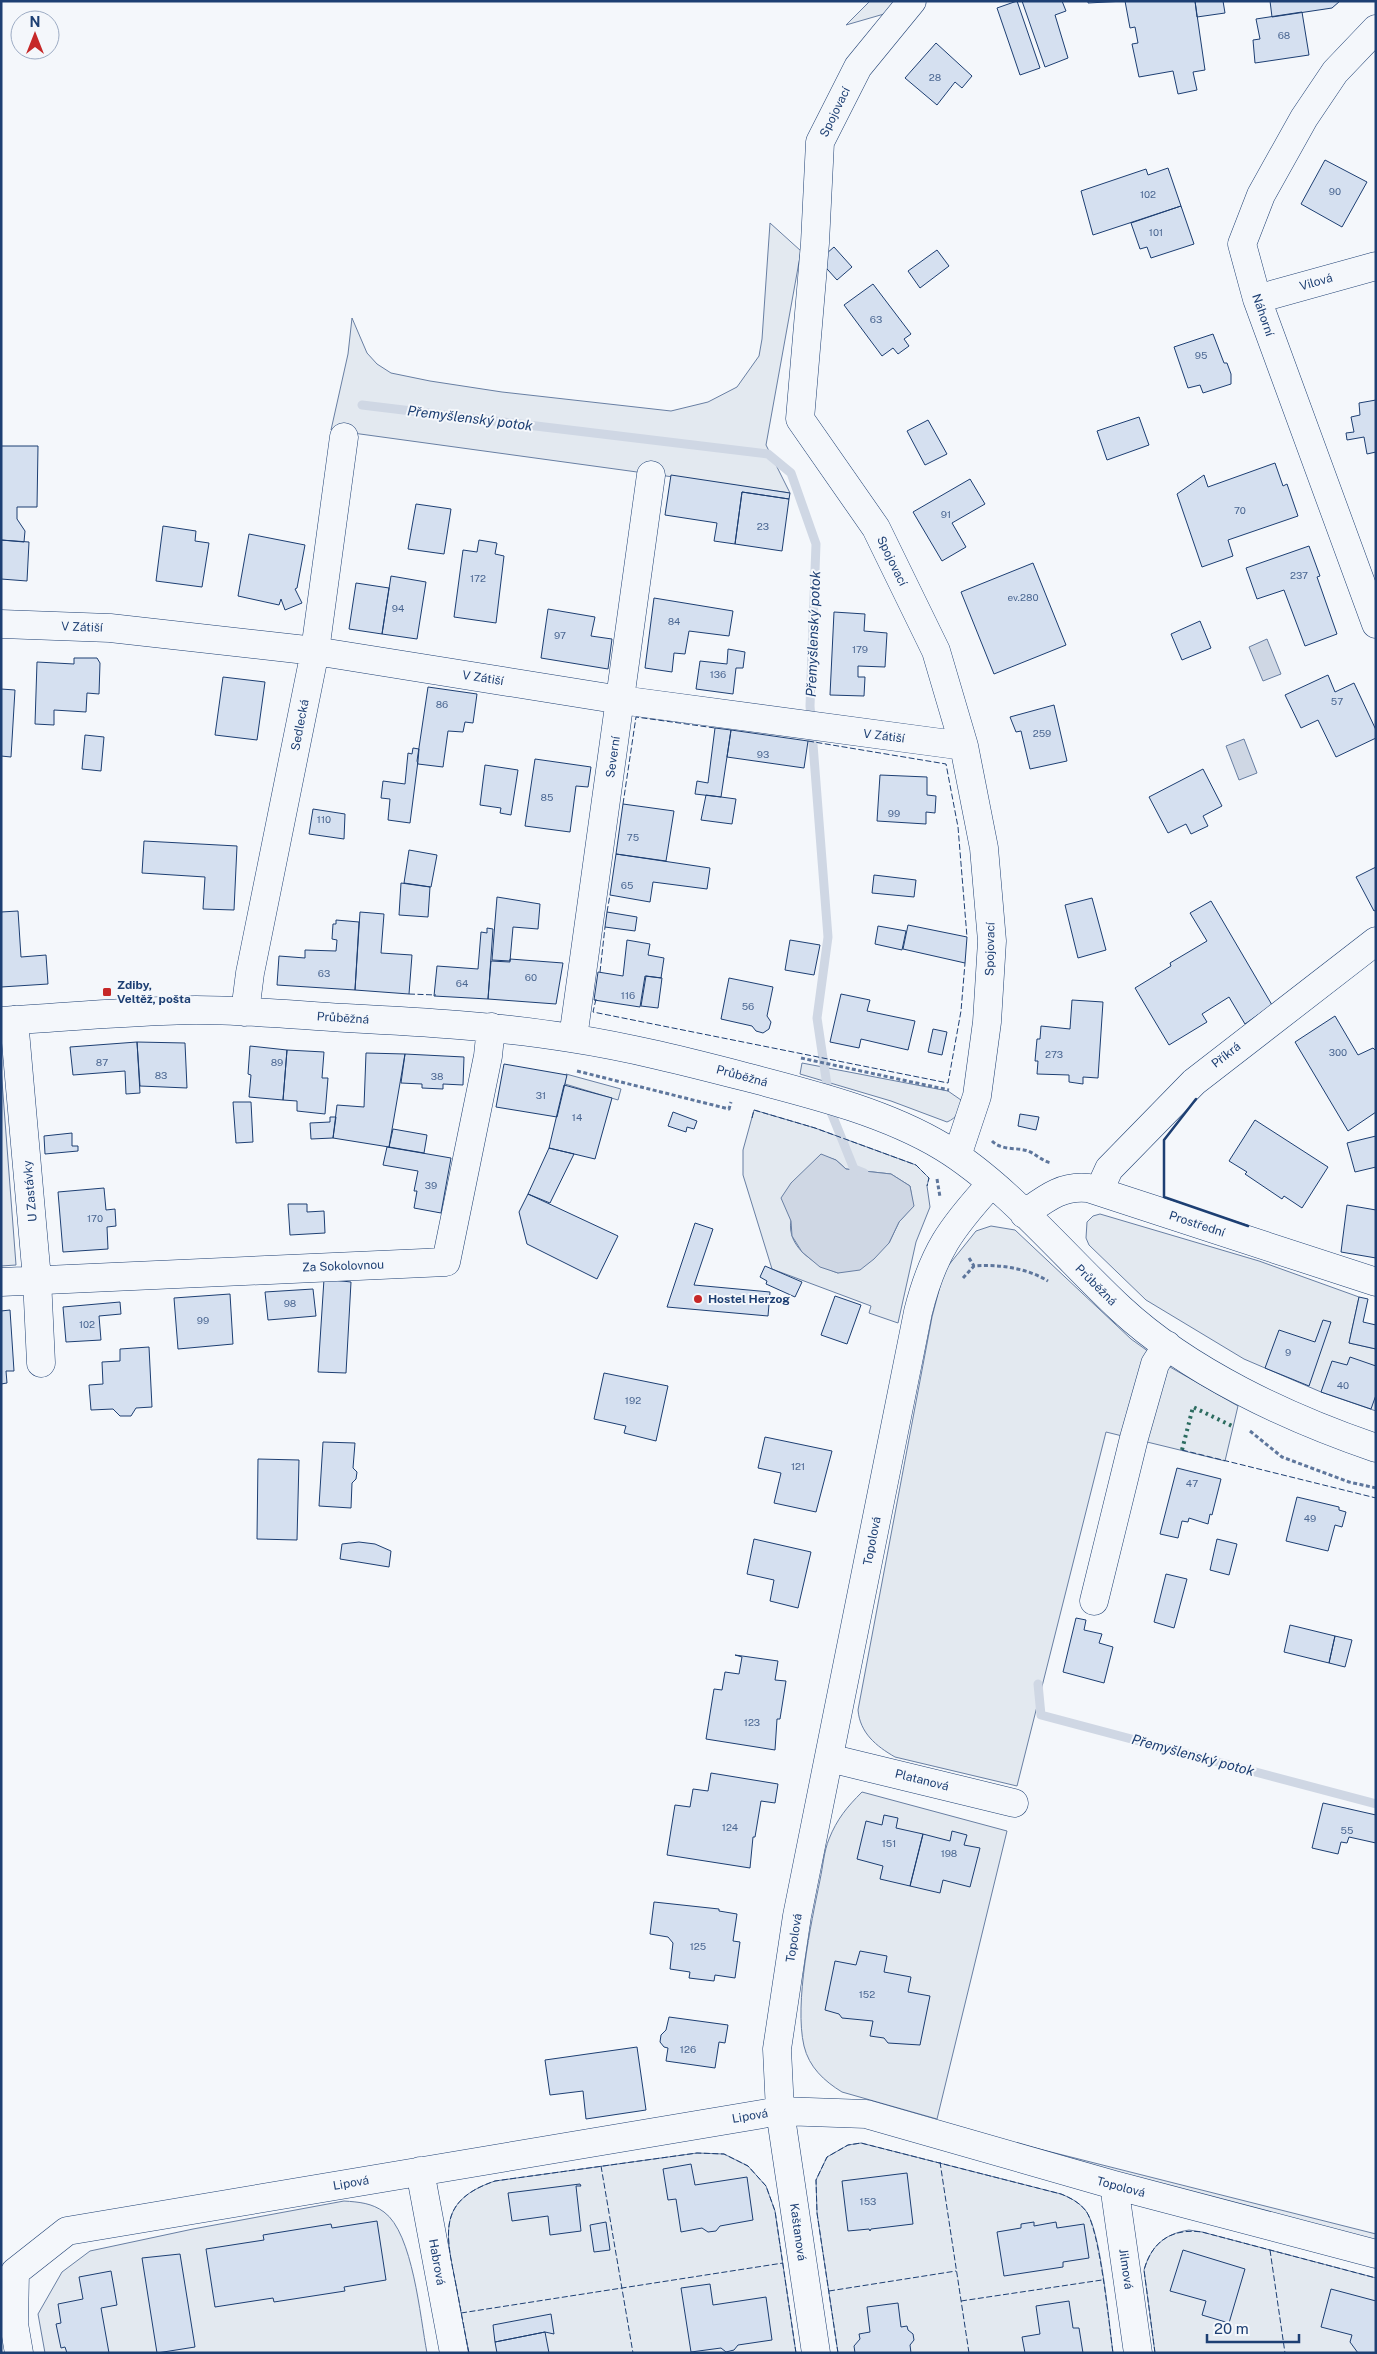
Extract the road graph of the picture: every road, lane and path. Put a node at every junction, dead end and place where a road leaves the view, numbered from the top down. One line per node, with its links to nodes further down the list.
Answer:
1 (912, 1): 11 (street, Spojovací)
2 (1376, 29): 4 (street, Náhorní)
3 (1376, 266): 4 (street, Vilová)
4 (1257, 299): 8 (street, Náhorní)
5 (344, 437): 9 (street, Sedlecká)
6 (652, 475): 10 (street, Severní)
7 (1, 624): 9 (street, V Zátiší)
8 (1376, 624)
9 (315, 651): 10 (street, V Zátiší); 13 (street, Sedlecká)
10 (621, 700): 11 (street, V Zátiší); 16 (street, Severní)
11 (964, 746): 22 (street, Spojovací)
12 (1376, 941): 26 (street, Příkrá)
13 (245, 1012): 14 (street, Průběžná); 15 (street, Průběžná)
14 (8, 1020): 31 (street, U Zastávky)
15 (491, 1028): 16 (street, Průběžná); 31 (street, Za Sokolovnou)
16 (573, 1038): 22 (street, Průběžná)
17 (803, 1059): 19 (path)
18 (574, 1071): 20 (path)
19 (956, 1092)
20 (732, 1096)
21 (988, 1136): 23 (path)
22 (957, 1156): 25 (street, Průběžná)
23 (1060, 1167)
24 (937, 1176): 27 (path)
25 (991, 1184): 28 (street, Průběžná); 29 (street, Topolová)
26 (1099, 1191): 28 (street, Prostřední); 33 (street, Prostřední)
27 (940, 1203)
28 (1024, 1214): 36 (street, Průběžná)
29 (946, 1240): 30 (path); 40 (street, Topolová)
30 (974, 1266): 34 (path); 35 (path)
31 (37, 1279): 32 (street, Za Sokolovnou); 37 (street, U Zastávky)
32 (1, 1282)
33 (1376, 1282)
34 (959, 1285)
35 (1054, 1285)
36 (1167, 1345): 38 (street, Průběžná); 39 (street)
37 (41, 1363)
38 (1376, 1448)
39 (1094, 1601)
40 (829, 1758): 41 (street, Platanová); 42 (street, Topolová)
41 (1014, 1803)
42 (780, 2111): 43 (street, Lipová); 44 (street, Topolová); 48 (street, Kaštanová)
43 (420, 2171): 46 (street, Lipová); 47 (street, Habrová)
44 (1114, 2185): 45 (street, Topolová); 49 (street, Jilmová)
45 (1376, 2254)
46 (19, 2353)
47 (454, 2353)
48 (816, 2353)
49 (1138, 2353)

